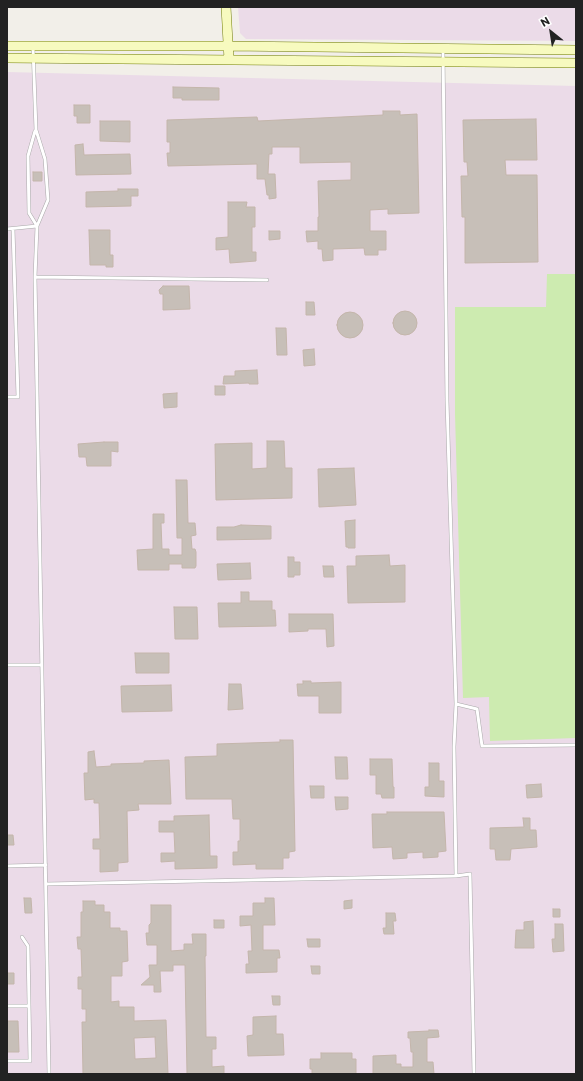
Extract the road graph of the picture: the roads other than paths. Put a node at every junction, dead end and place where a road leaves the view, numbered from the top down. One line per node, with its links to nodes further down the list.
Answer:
1 (226, 7): 4 (street)
2 (7, 46): 3 (street)
3 (33, 46): 4 (street); 8 (lane)
4 (228, 46): 5 (street); 9 (street)
5 (443, 49): 6 (street); 10 (lane)
6 (576, 50)
7 (7, 58): 8 (street)
8 (33, 58): 9 (street); 12 (lane)
9 (229, 60): 10 (street)
10 (444, 62): 11 (street); 21 (lane)
11 (576, 63)
12 (36, 130): 13 (lane); 13 (lane)
13 (37, 226): 15 (lane); 16 (lane)
14 (7, 229): 15 (lane)
15 (13, 229): 18 (lane)
16 (35, 277): 17 (lane); 20 (lane)
17 (267, 280)
18 (7, 397)
19 (7, 665): 20 (lane)
20 (41, 665): 23 (lane)
21 (456, 704): 22 (lane); 25 (lane)
22 (576, 745)
23 (46, 865): 24 (lane); 26 (lane)
24 (7, 866)
25 (456, 876): 26 (lane); 32 (lane)
26 (46, 884): 31 (lane)
27 (22, 937): 29 (lane)
28 (7, 1006): 29 (lane)
29 (28, 1006): 30 (lane)
30 (7, 1061)
31 (49, 1074)
32 (474, 1074)

